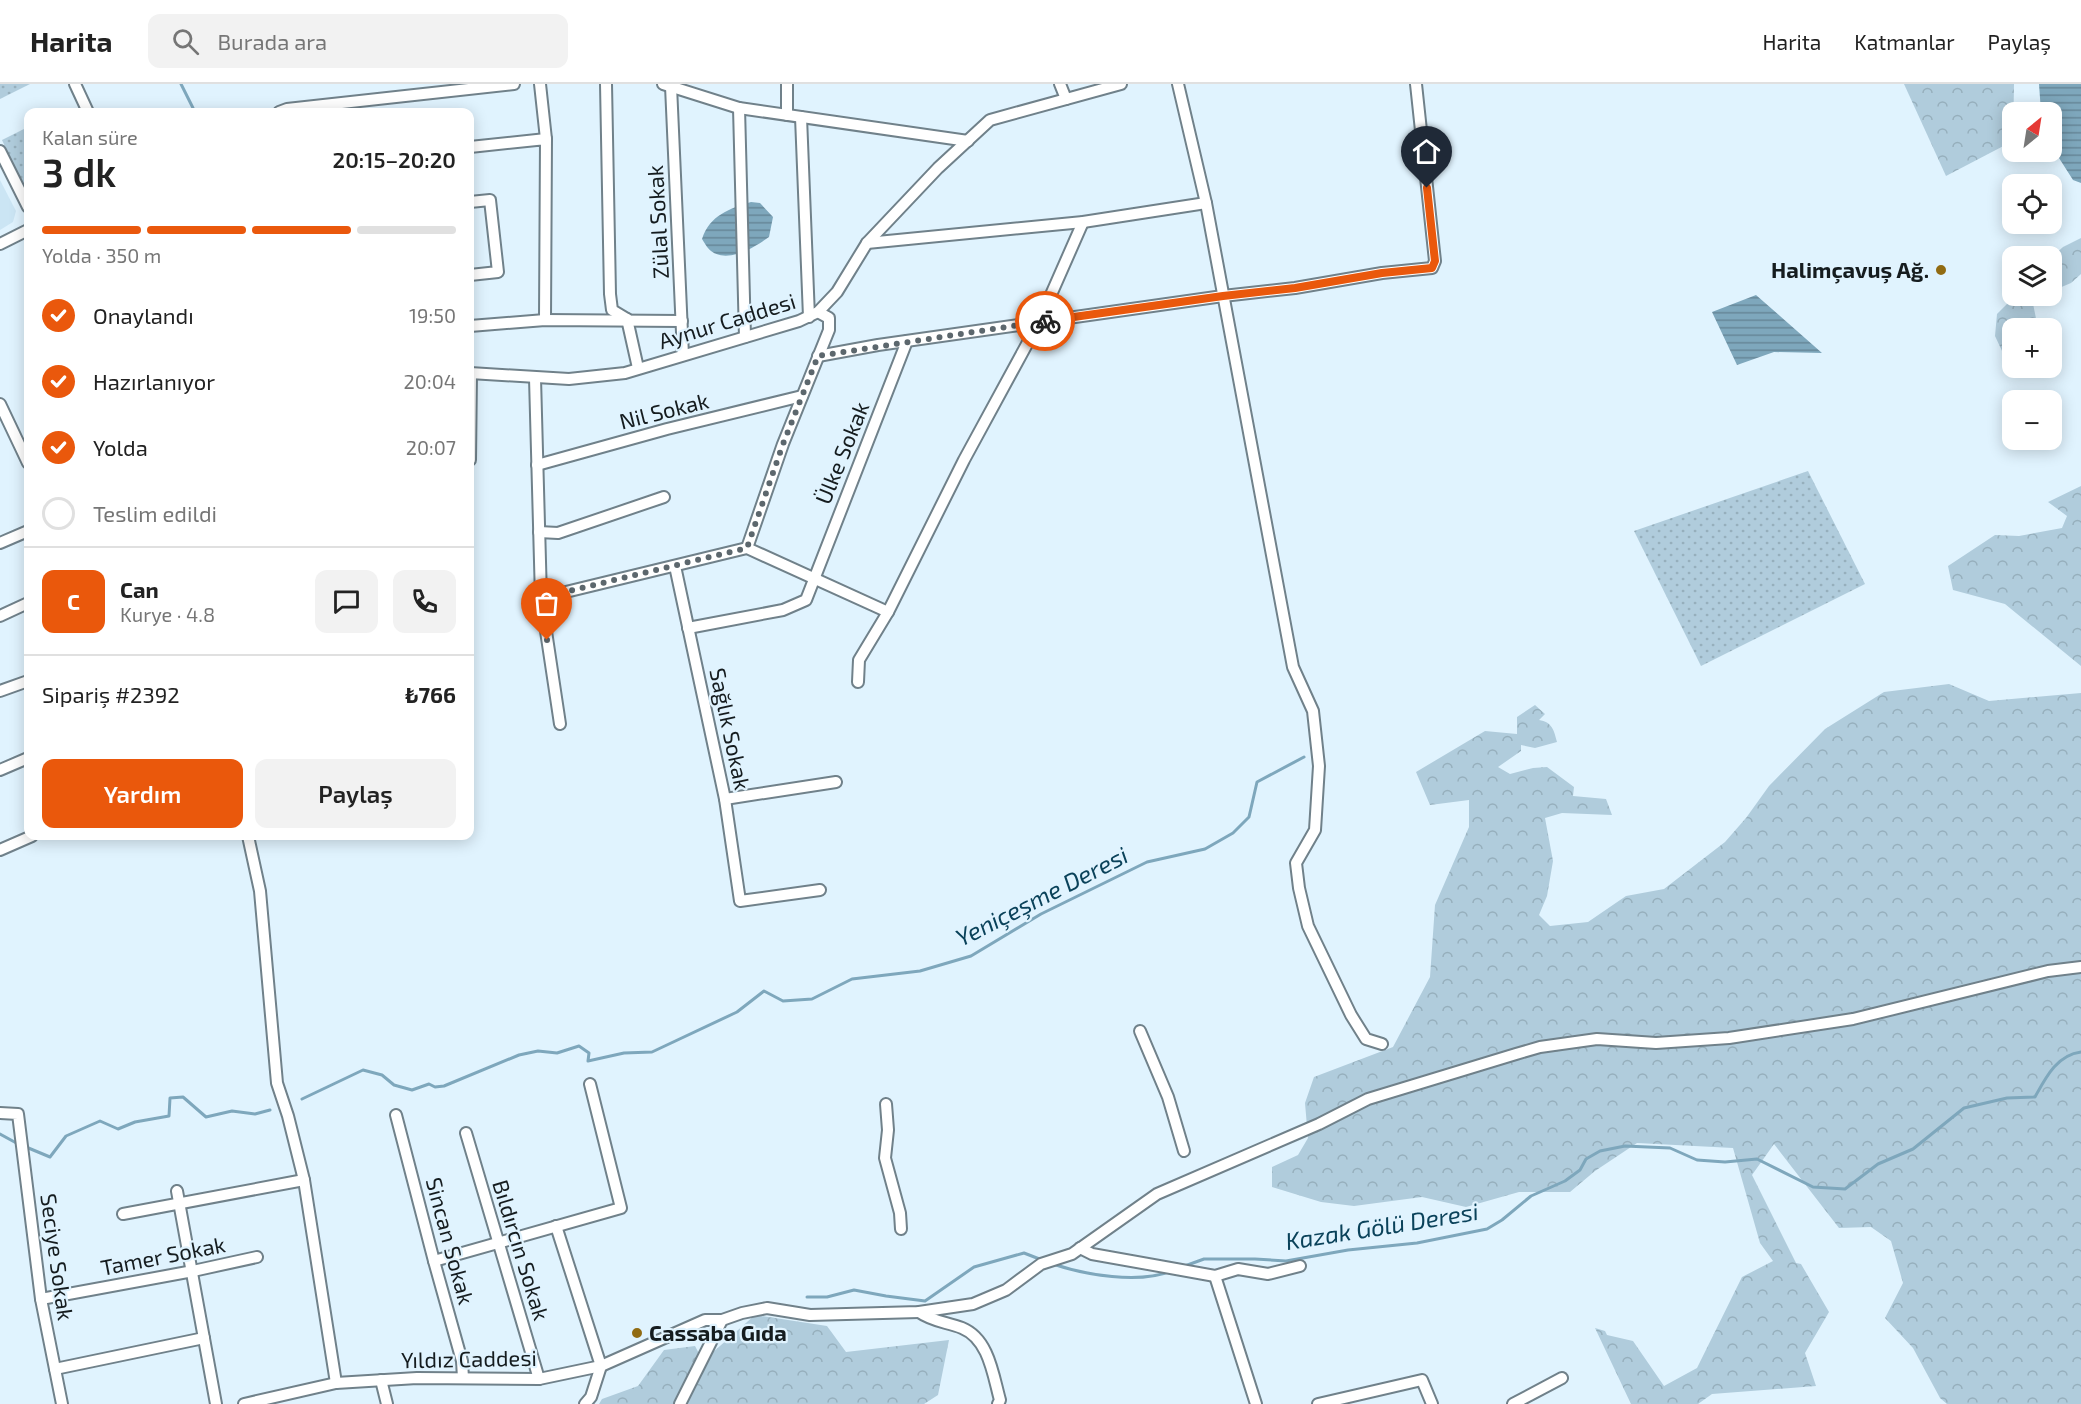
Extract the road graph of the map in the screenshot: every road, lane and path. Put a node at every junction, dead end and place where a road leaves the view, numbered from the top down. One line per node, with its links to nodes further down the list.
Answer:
1 (75, 84): 12 (street)
2 (514, 84): 13 (street)
3 (540, 84): 17 (street)
4 (606, 84): 31 (street)
5 (787, 84): 15 (street)
6 (1060, 84): 11 (street)
7 (1121, 84): 11 (street, Aynur Caddesi)
8 (1178, 84): 23 (street)
9 (1416, 84): 29 (street)
10 (667, 85): 14 (street); 33 (street, Zülal Sokak)
11 (1066, 99): 18 (street, Aynur Caddesi)
12 (86, 108)
13 (296, 108)
14 (739, 108): 15 (street); 36 (street)
15 (787, 115): 16 (street)
16 (801, 117): 18 (street); 30 (street)
17 (546, 140): 19 (street); 32 (street)
18 (968, 141): 26 (street, Aynur Caddesi)
19 (474, 147)
20 (0, 151): 21 (street)
21 (24, 199)
22 (474, 202): 28 (street)
23 (1206, 203): 24 (street); 29 (street)
24 (1083, 222): 26 (street); 34 (street)
25 (24, 232): 27 (street)
26 (867, 243): 30 (street, Aynur Caddesi)
27 (0, 244)
28 (474, 275)
29 (1223, 296): 34 (street); 73 (street)
30 (814, 314): 36 (street, Aynur Caddesi); 39 (street)
31 (627, 319): 32 (street); 33 (street); 40 (street)
32 (545, 320): 35 (street)
33 (682, 321): 38 (street, Zülal Sokak)
34 (1039, 322): 37 (street); 56 (street)
35 (474, 326)
36 (745, 337): 38 (street, Aynur Caddesi)
37 (907, 341): 39 (street); 53 (street, Ülke Sokak)
38 (683, 355): 40 (street, Aynur Caddesi)
39 (818, 356): 43 (street)
40 (638, 368): 42 (street, Aynur Caddesi)
41 (474, 373): 42 (street, Aynur Caddesi)
42 (535, 378): 46 (street)
43 (802, 396): 46 (street, Nil Sokak); 51 (street)
44 (0, 405): 45 (street)
45 (24, 455)
46 (537, 465): 48 (street)
47 (664, 498): 48 (street)
48 (539, 532): 54 (street)
49 (24, 533): 50 (street)
50 (0, 543)
51 (747, 548): 52 (street); 53 (street)
52 (675, 566): 54 (street); 58 (street, Sağlık Sokak)
53 (814, 579): 56 (street); 58 (street, Ülke Sokak)
54 (540, 598): 62 (street)
55 (24, 605): 57 (street)
56 (888, 612): 60 (street)
57 (0, 616)
58 (688, 628): 66 (street, Sağlık Sokak)
59 (24, 682): 61 (street)
60 (858, 682)
61 (0, 691)
62 (560, 724)
63 (24, 760): 64 (street)
64 (0, 770)
65 (836, 782): 66 (street)
66 (725, 799): 70 (street, Sağlık Sokak)
67 (24, 840): 69 (street)
68 (249, 840): 80 (street)
69 (0, 850)
70 (820, 890)
71 (2081, 967): 87 (street, Yıldız Caddesi)
72 (1140, 1031): 79 (street)
73 (1382, 1044)
74 (590, 1084): 84 (street)
75 (886, 1104): 85 (street)
76 (0, 1113): 93 (street, Seciye Sokak)
77 (396, 1115): 89 (street, Sincan Sokak)
78 (466, 1133): 86 (street, Bıldırcın Sokak)
79 (1184, 1151)
80 (304, 1180): 82 (street); 103 (street)
81 (177, 1191): 82 (street)
82 (179, 1203): 83 (street); 91 (street)
83 (123, 1214)
84 (556, 1226): 86 (street); 97 (street)
85 (901, 1229)
86 (498, 1242): 89 (street); 101 (street, Bıldırcın Sokak)
87 (1080, 1248): 92 (street); 94 (street, Yıldız Caddesi)
88 (257, 1257): 91 (street, Tamer Sokak)
89 (434, 1261): 99 (street, Sincan Sokak)
90 (1300, 1266): 92 (street)
91 (193, 1271): 93 (street, Tamer Sokak); 96 (street)
92 (1215, 1276): 112 (street)
93 (41, 1299): 98 (street, Seciye Sokak)
94 (919, 1312): 95 (street, Yıldız Caddesi); 111 (street)
95 (722, 1320): 97 (street, Yıldız Caddesi); 110 (street)
96 (204, 1338): 98 (street); 106 (street)
97 (601, 1366): 101 (street, Yıldız Caddesi); 109 (street)
98 (55, 1369): 105 (street, Seciye Sokak)
99 (463, 1378): 101 (street, Yıldız Caddesi); 102 (street, Yıldız Caddesi)
100 (1562, 1378): 115 (street)
101 (539, 1379)
102 (381, 1380): 103 (street, Yıldız Caddesi); 108 (street)
103 (336, 1383): 104 (street, Yıldız Caddesi)
104 (258, 1403): 107 (street, Yıldız Caddesi)
105 (62, 1404)
106 (216, 1404)
107 (244, 1404)
108 (387, 1404)
109 (585, 1404)
110 (680, 1404)
111 (998, 1404)
112 (1256, 1404)
113 (1318, 1404): 114 (street)
114 (1432, 1404)
115 (1513, 1404)

